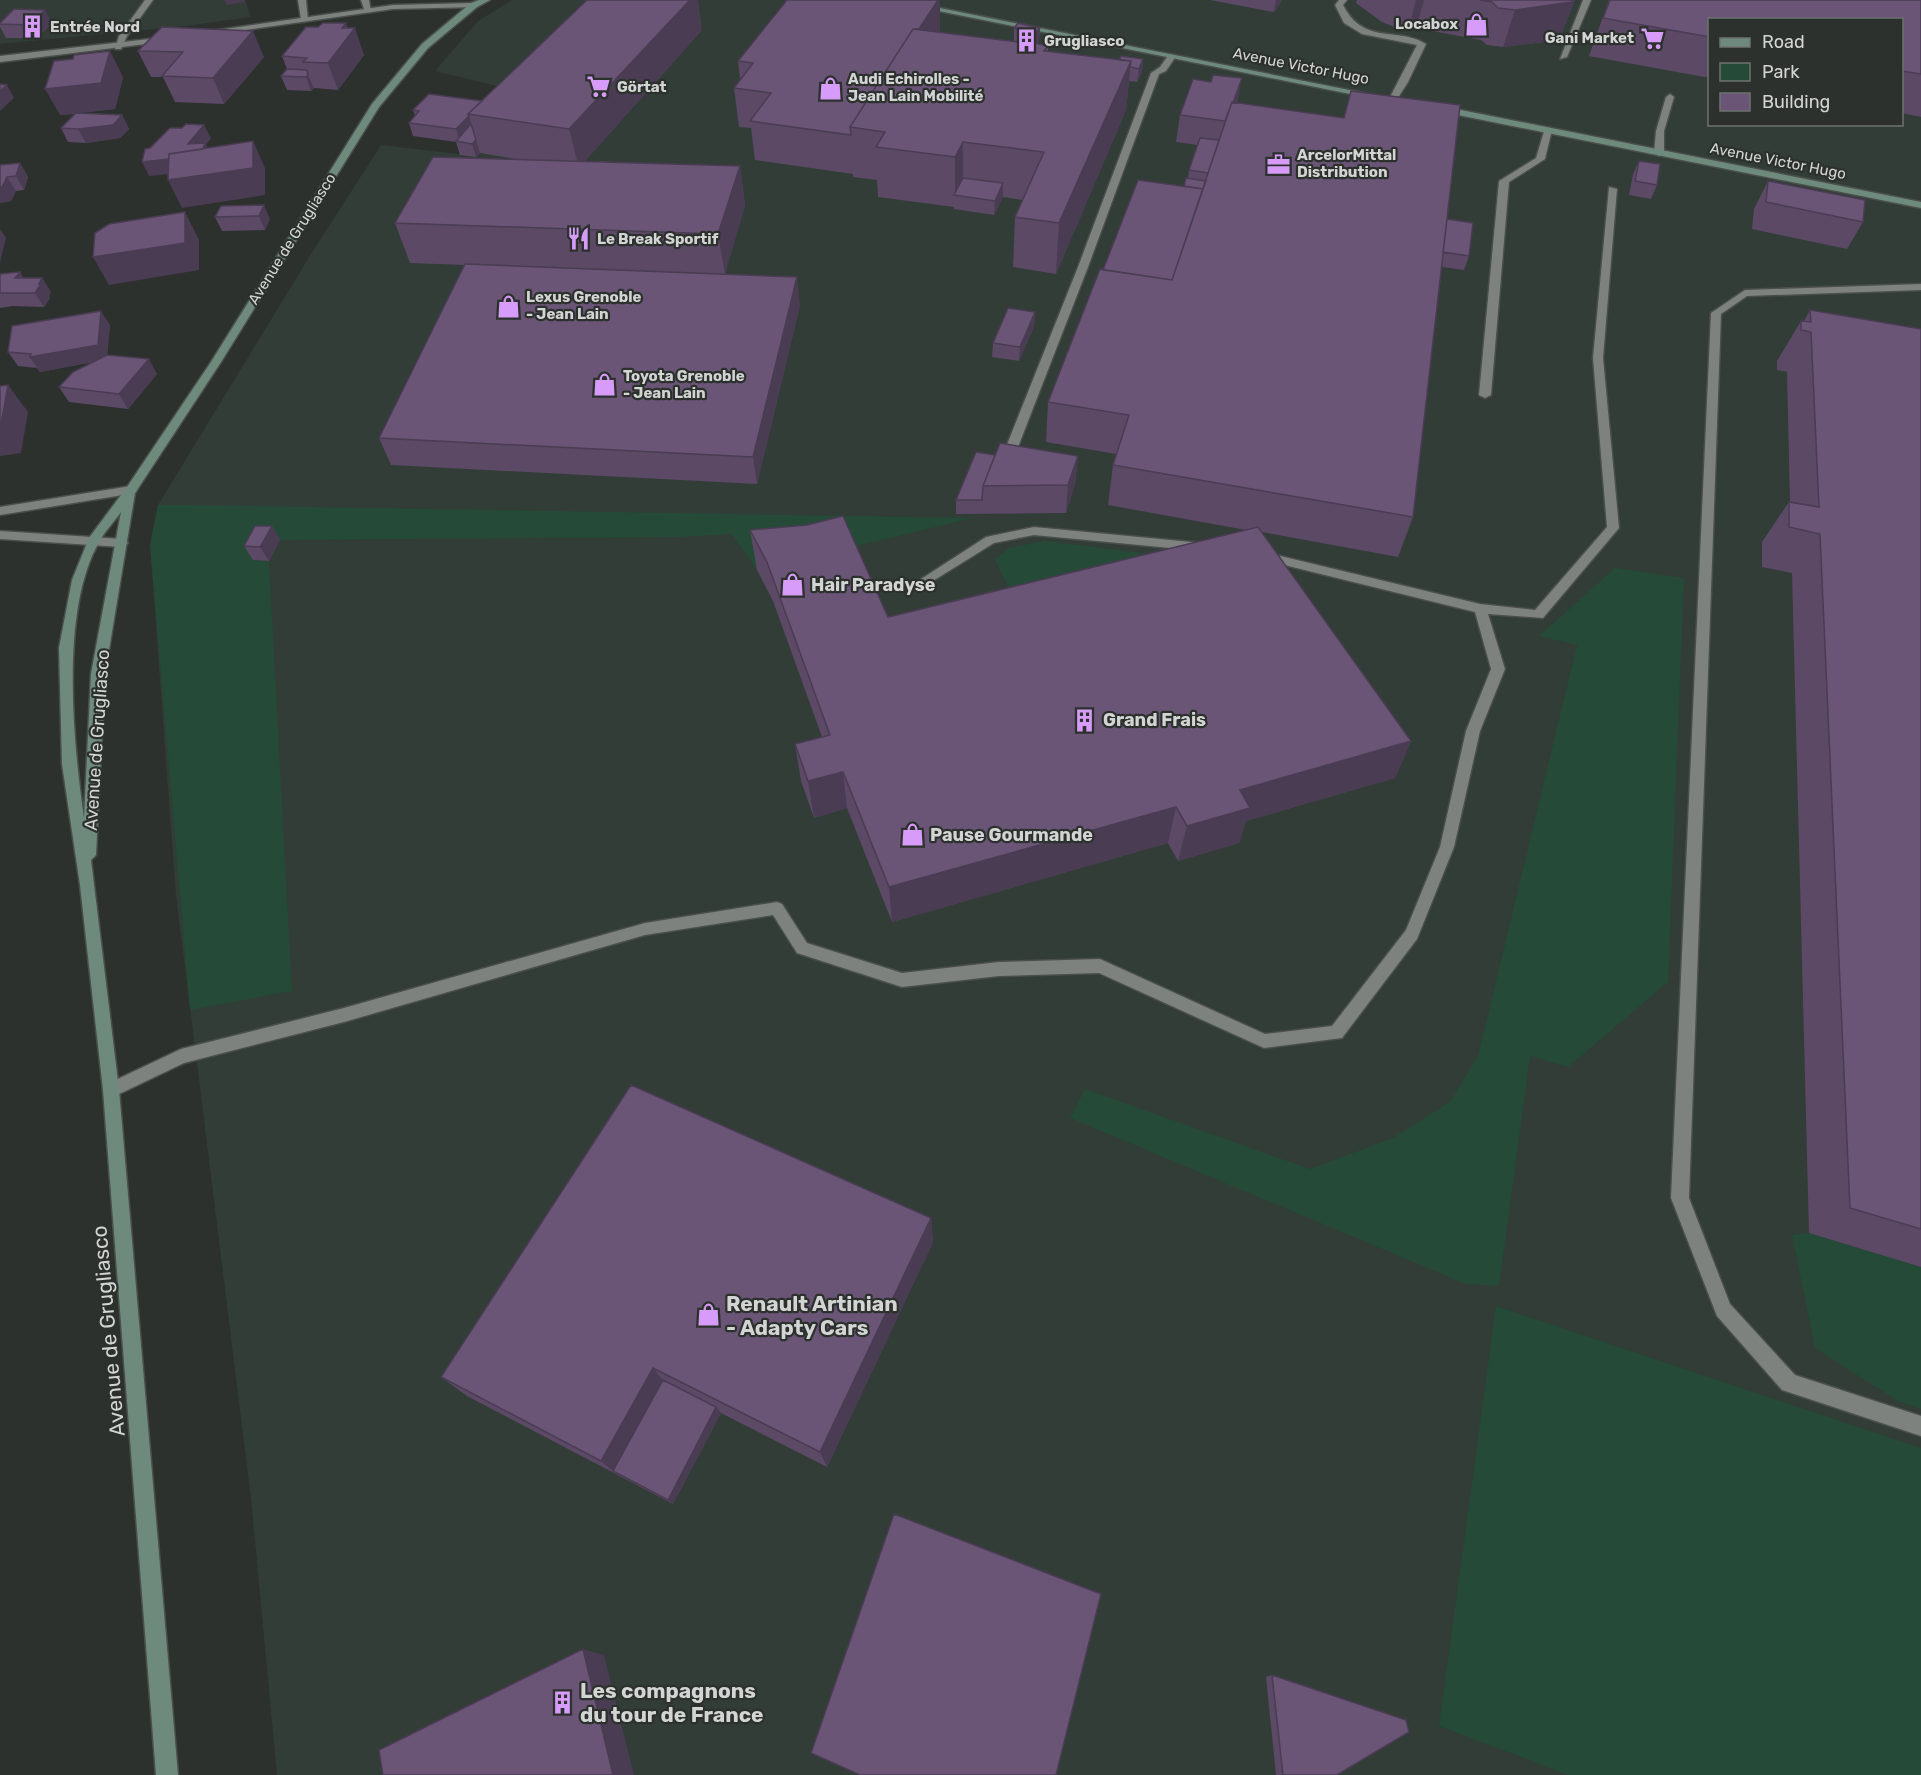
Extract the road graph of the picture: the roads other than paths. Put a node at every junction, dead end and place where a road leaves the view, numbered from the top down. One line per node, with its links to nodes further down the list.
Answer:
1 (149, 0): 13 (street)
2 (302, 0): 10 (street)
3 (365, 0): 9 (street)
4 (486, 0): 8 (main road, Avenue de Grugliasco)
5 (888, 0): 14 (main road, Avenue Victor Hugo)
6 (1343, 0): 18 (street)
7 (1587, 0): 15 (street)
8 (476, 3): 9 (street); 28 (main road, Avenue de Grugliasco)
9 (368, 10): 10 (street)
10 (305, 19): 11 (street)
11 (200, 34)
12 (177, 38): 13 (street)
13 (118, 47): 16 (street)
14 (1172, 56): 18 (main road, Avenue Victor Hugo); 27 (street)
15 (1563, 57)
16 (0, 59)
17 (1670, 97): 22 (street)
18 (1393, 99): 19 (main road, Avenue Victor Hugo)
19 (1404, 102)
20 (1426, 106): 21 (main road, Avenue Victor Hugo)
21 (1548, 130): 22 (main road, Avenue Victor Hugo); 26 (street)
22 (1659, 153): 24 (main road, Avenue Victor Hugo)
23 (1612, 189): 36 (street)
24 (1921, 205)
25 (1921, 287): 39 (street)
26 (1485, 394)
27 (1012, 447)
28 (130, 490): 29 (street); 31 (main road, Avenue de Grugliasco); 32 (main road, Avenue de Grugliasco)
29 (0, 511)
30 (0, 535): 31 (street)
31 (93, 541): 32 (street); 37 (main road, Avenue de Grugliasco)
32 (122, 543): 37 (main road, Avenue de Grugliasco)
33 (1216, 548): 35 (street)
34 (1250, 553): 36 (street)
35 (924, 580)
36 (1480, 609): 38 (street)
37 (87, 885): 38 (main road, Avenue de Grugliasco)
38 (111, 1090): 40 (main road, Avenue de Grugliasco)
39 (1921, 1426)
40 (167, 1775)

